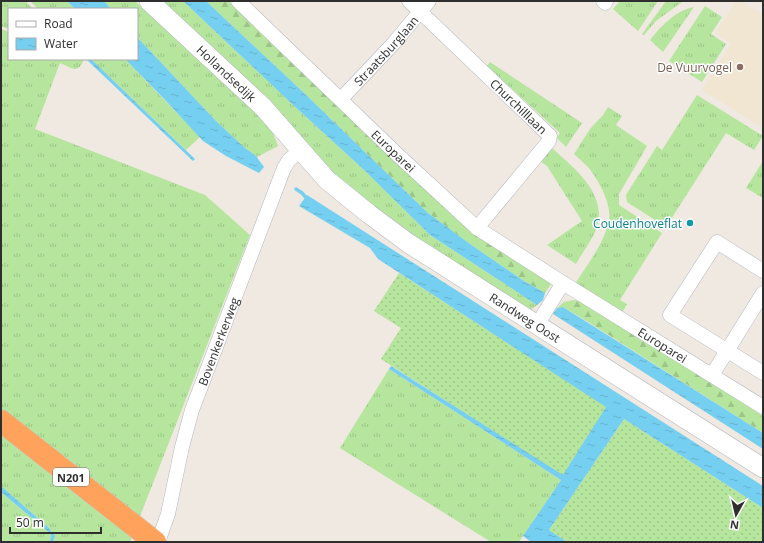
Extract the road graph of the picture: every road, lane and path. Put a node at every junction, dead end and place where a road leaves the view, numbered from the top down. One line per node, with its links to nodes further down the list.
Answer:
1 (149, 1): 9 (street, Hollandsedijk)
2 (238, 1): 8 (street, Europarei)
3 (410, 1): 7 (street, Churchilllaan)
4 (429, 1): 7 (street, Straatsburglaan)
5 (603, 1): 6 (street)
6 (606, 1)
7 (420, 12): 8 (street, Straatsburglaan); 10 (street, Churchilllaan)
8 (341, 99): 10 (street, Europarei)
9 (300, 150): 14 (street, Randweg Oost); 22 (street, Bovenkerkerweg)
10 (477, 228): 12 (street, Europarei)
11 (763, 271): 15 (street)
12 (563, 283): 14 (street); 17 (street, Europarei)
13 (763, 293): 15 (street)
14 (537, 325): 21 (street, Randweg Oost)
15 (727, 350): 16 (street); 17 (street)
16 (763, 373)
17 (712, 375): 18 (street, Europarei)
18 (763, 407)
19 (1, 421): 22 (highway, N201)
20 (1, 436): 22 (highway, N201)
21 (763, 468)
22 (147, 539)

